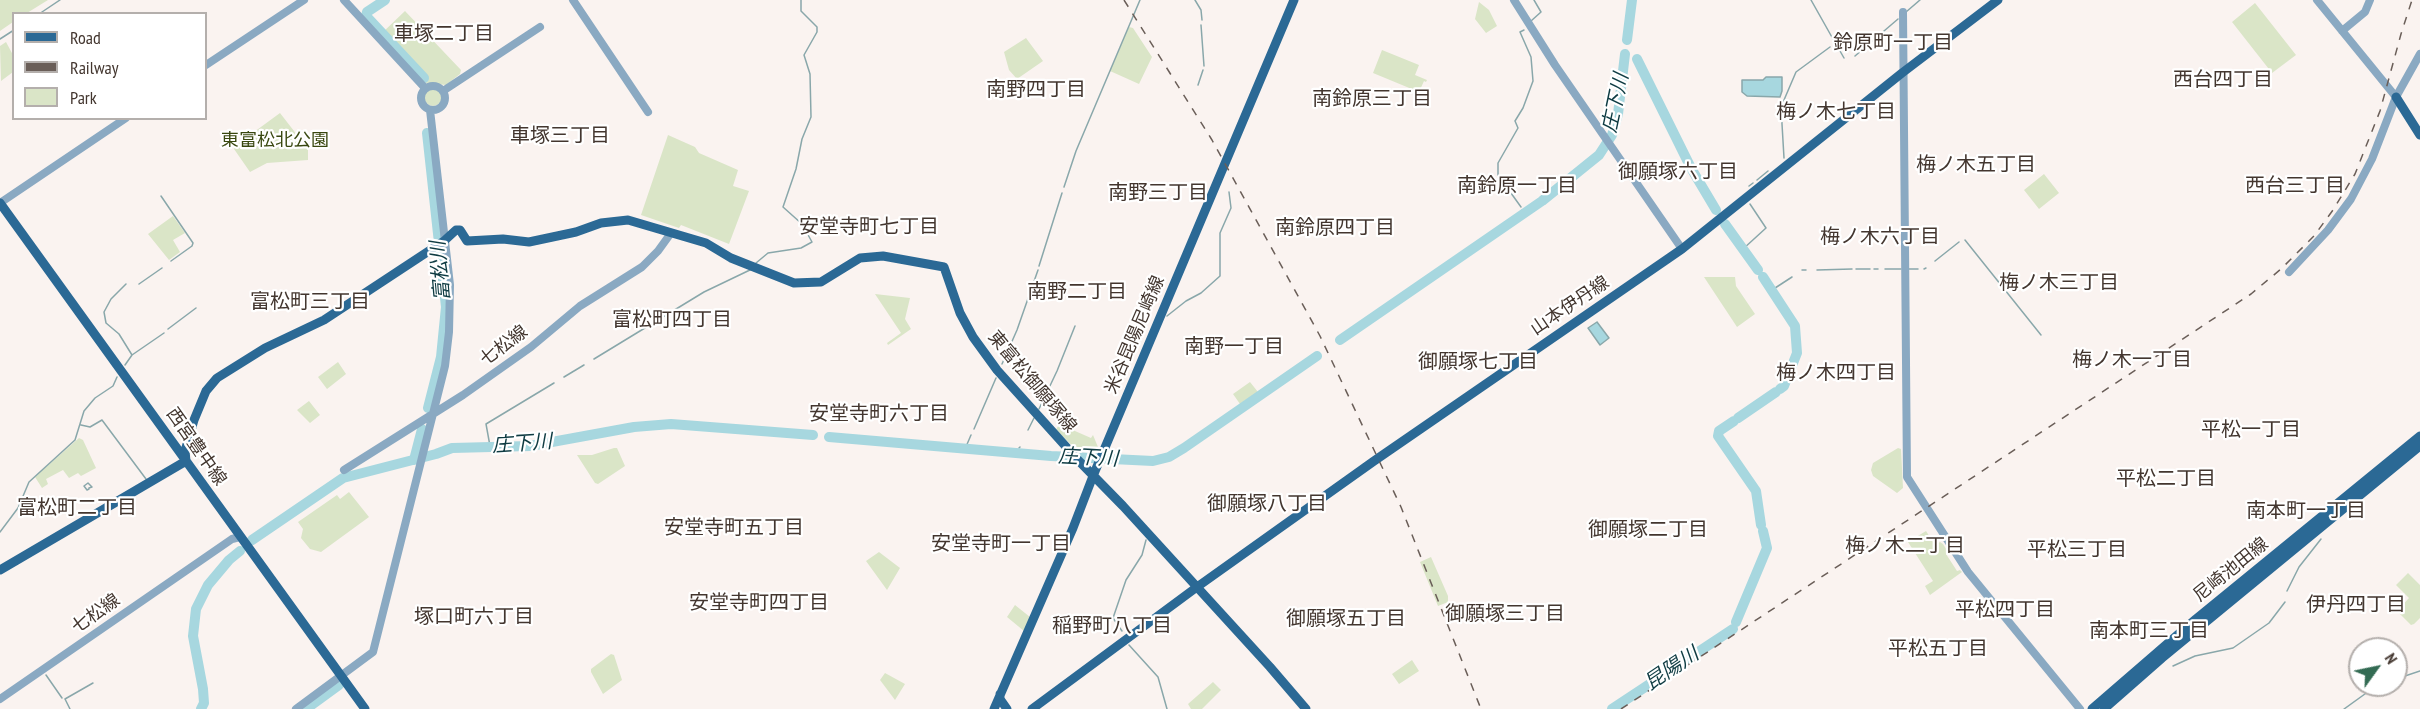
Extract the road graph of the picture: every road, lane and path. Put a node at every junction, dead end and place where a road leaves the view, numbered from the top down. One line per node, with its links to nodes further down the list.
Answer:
1 (304, 0): 13 (street)
2 (344, 0): 15 (street)
3 (573, 0): 19 (street)
4 (1294, 0): 32 (main road, 米谷昆陽尼崎線)
5 (1514, 0): 25 (street)
6 (1998, 0): 14 (main road, 山本伊丹線)
7 (2317, 0): 11 (street)
8 (2370, 0): 11 (street)
9 (1903, 12): 14 (street)
10 (540, 27): 16 (street)
11 (2343, 31): 17 (street)
12 (2420, 54): 17 (street)
13 (207, 64)
14 (1902, 73): 25 (main road, 山本伊丹線); 47 (street)
15 (425, 88): 16 (street); 18 (street)
16 (443, 91): 18 (street)
17 (2396, 97): 21 (main road); 26 (street)
18 (430, 110): 24 (street)
19 (648, 112)
20 (123, 120): 22 (street)
21 (2420, 135)
22 (0, 203): 30 (main road, 西宮豊中線)
23 (671, 233): 24 (main road, 東富松御願塚線); 27 (street, 七松線); 32 (main road, 東富松御願塚線)
24 (444, 241): 27 (street); 30 (main road, 東富松御願塚線)
25 (1682, 249): 35 (main road, 山本伊丹線)
26 (2289, 272)
27 (432, 414): 31 (street, 七松線); 36 (street)
28 (2420, 436): 48 (main road, 尼崎池田線)
29 (2420, 446): 49 (main road, 尼崎池田線)
30 (186, 461): 33 (main road, 西宮豊中線); 34 (main road)
31 (344, 470)
32 (1093, 476): 35 (main road, 東富松御願塚線); 37 (main road, 米谷昆陽尼崎線)
33 (240, 537): 36 (main road, 西宮豊中線); 39 (street, 七松線)
34 (0, 570)
35 (1197, 587): 45 (main road, 山本伊丹線); 46 (main road, 東富松御願塚線)
36 (341, 676): 40 (street); 41 (main road, 西宮豊中線)
37 (1005, 681): 38 (main road, 米谷昆陽尼崎線); 42 (main road, 米谷昆陽尼崎線)
38 (1000, 693): 43 (main road, 米谷昆陽尼崎線); 44 (main road)
39 (0, 699)
40 (296, 709)
41 (364, 709)
42 (986, 709)
43 (994, 709)
44 (1007, 709)
45 (1032, 709)
46 (1306, 709)
47 (2080, 709)
48 (2092, 709)
49 (2104, 709)

